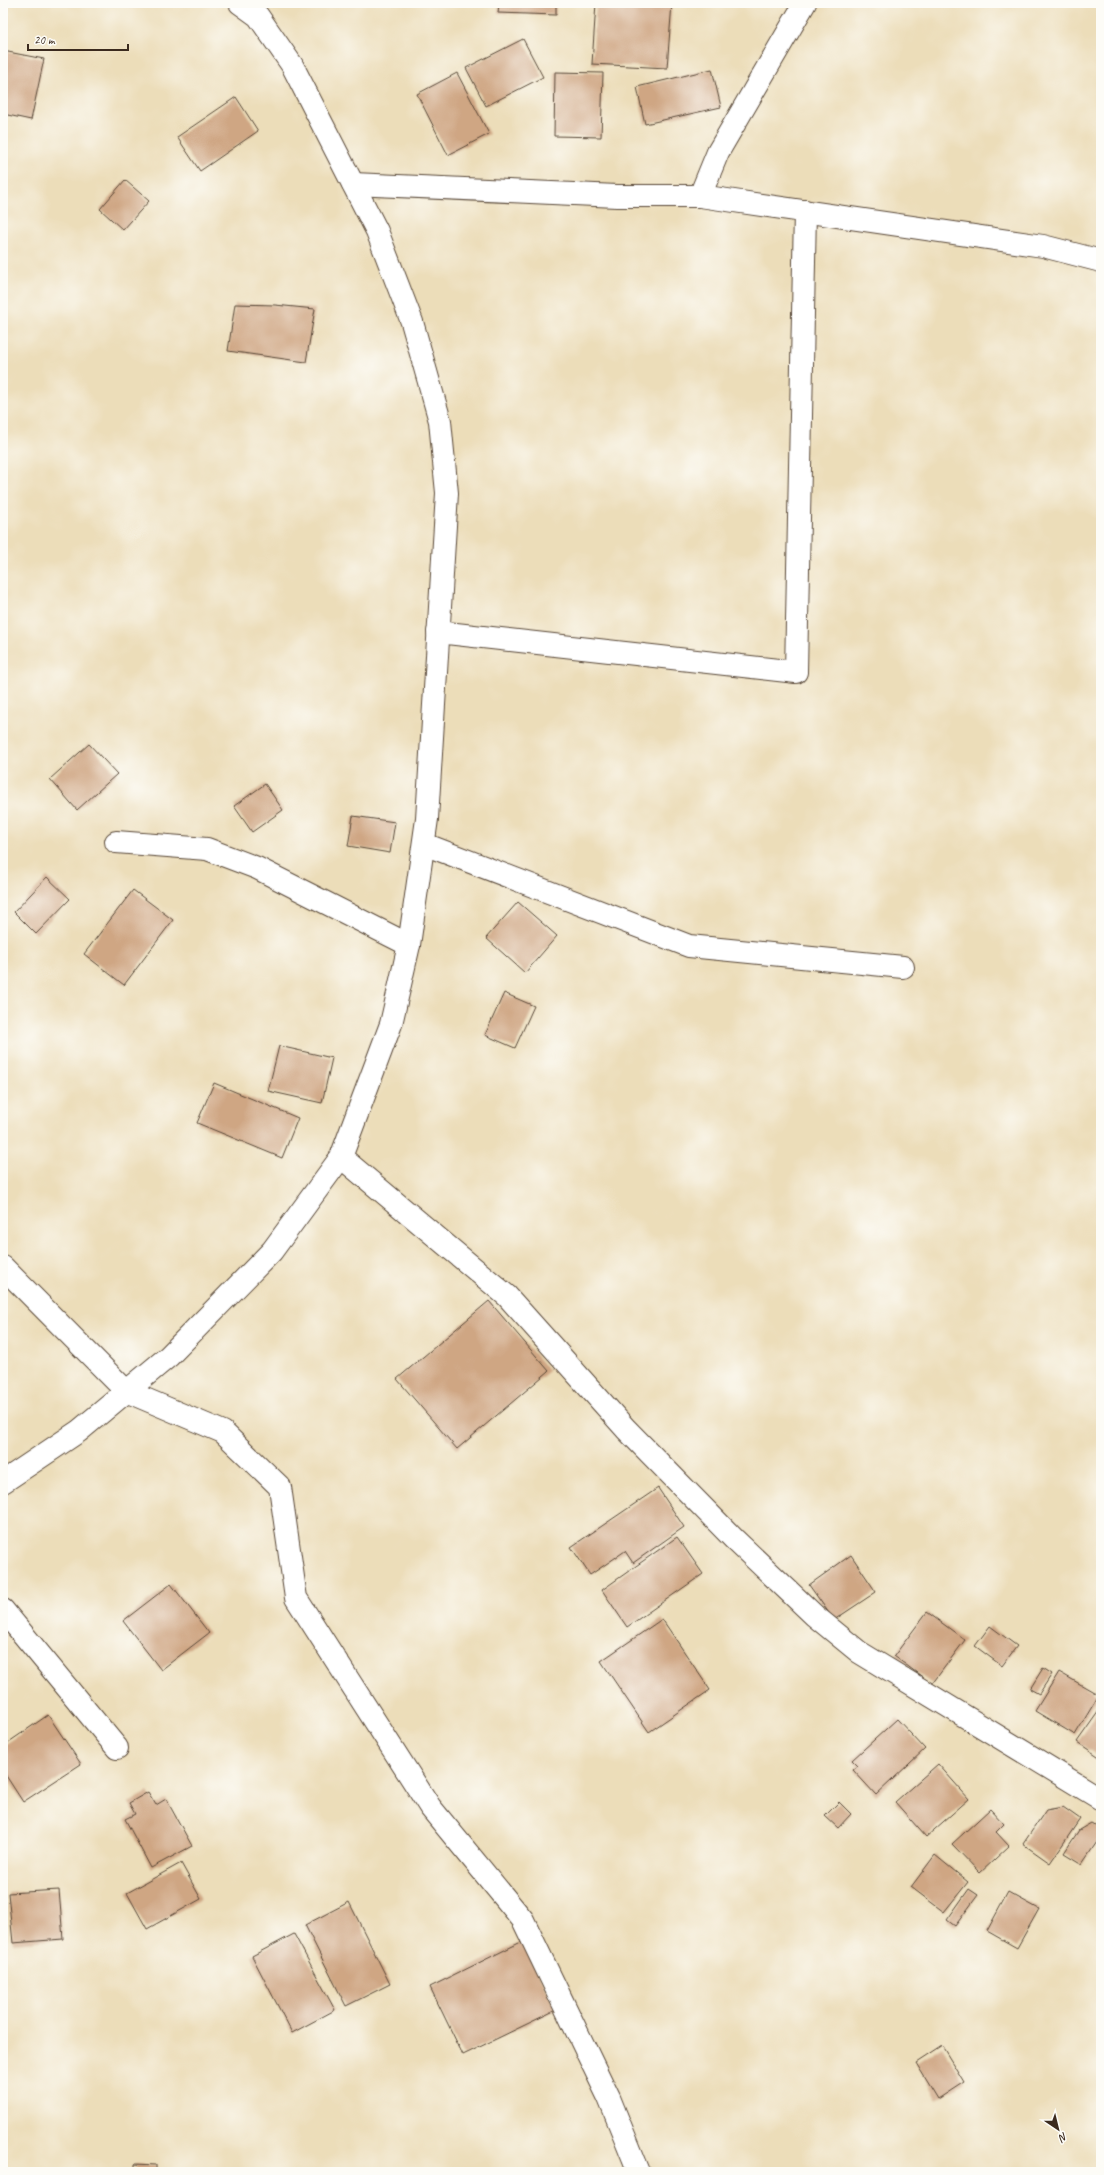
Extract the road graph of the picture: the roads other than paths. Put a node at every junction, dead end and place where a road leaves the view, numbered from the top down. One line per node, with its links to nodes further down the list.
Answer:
1 (240, 3): 3 (street)
2 (805, 3): 5 (street)
3 (256, 10): 4 (street)
4 (353, 184): 5 (street); 8 (street)
5 (700, 196): 6 (street)
6 (805, 211): 7 (street); 8 (street)
7 (1101, 262)
8 (438, 632): 10 (street)
9 (116, 842): 11 (street)
10 (424, 844): 11 (street); 12 (street)
11 (410, 945): 13 (street)
12 (902, 967)
13 (341, 1158): 15 (street); 19 (street)
14 (3, 1267): 15 (street)
15 (126, 1391): 16 (street); 20 (street)
16 (3, 1482)
17 (3, 1610): 18 (street)
18 (117, 1748)
19 (1101, 1799)
20 (639, 2172)

